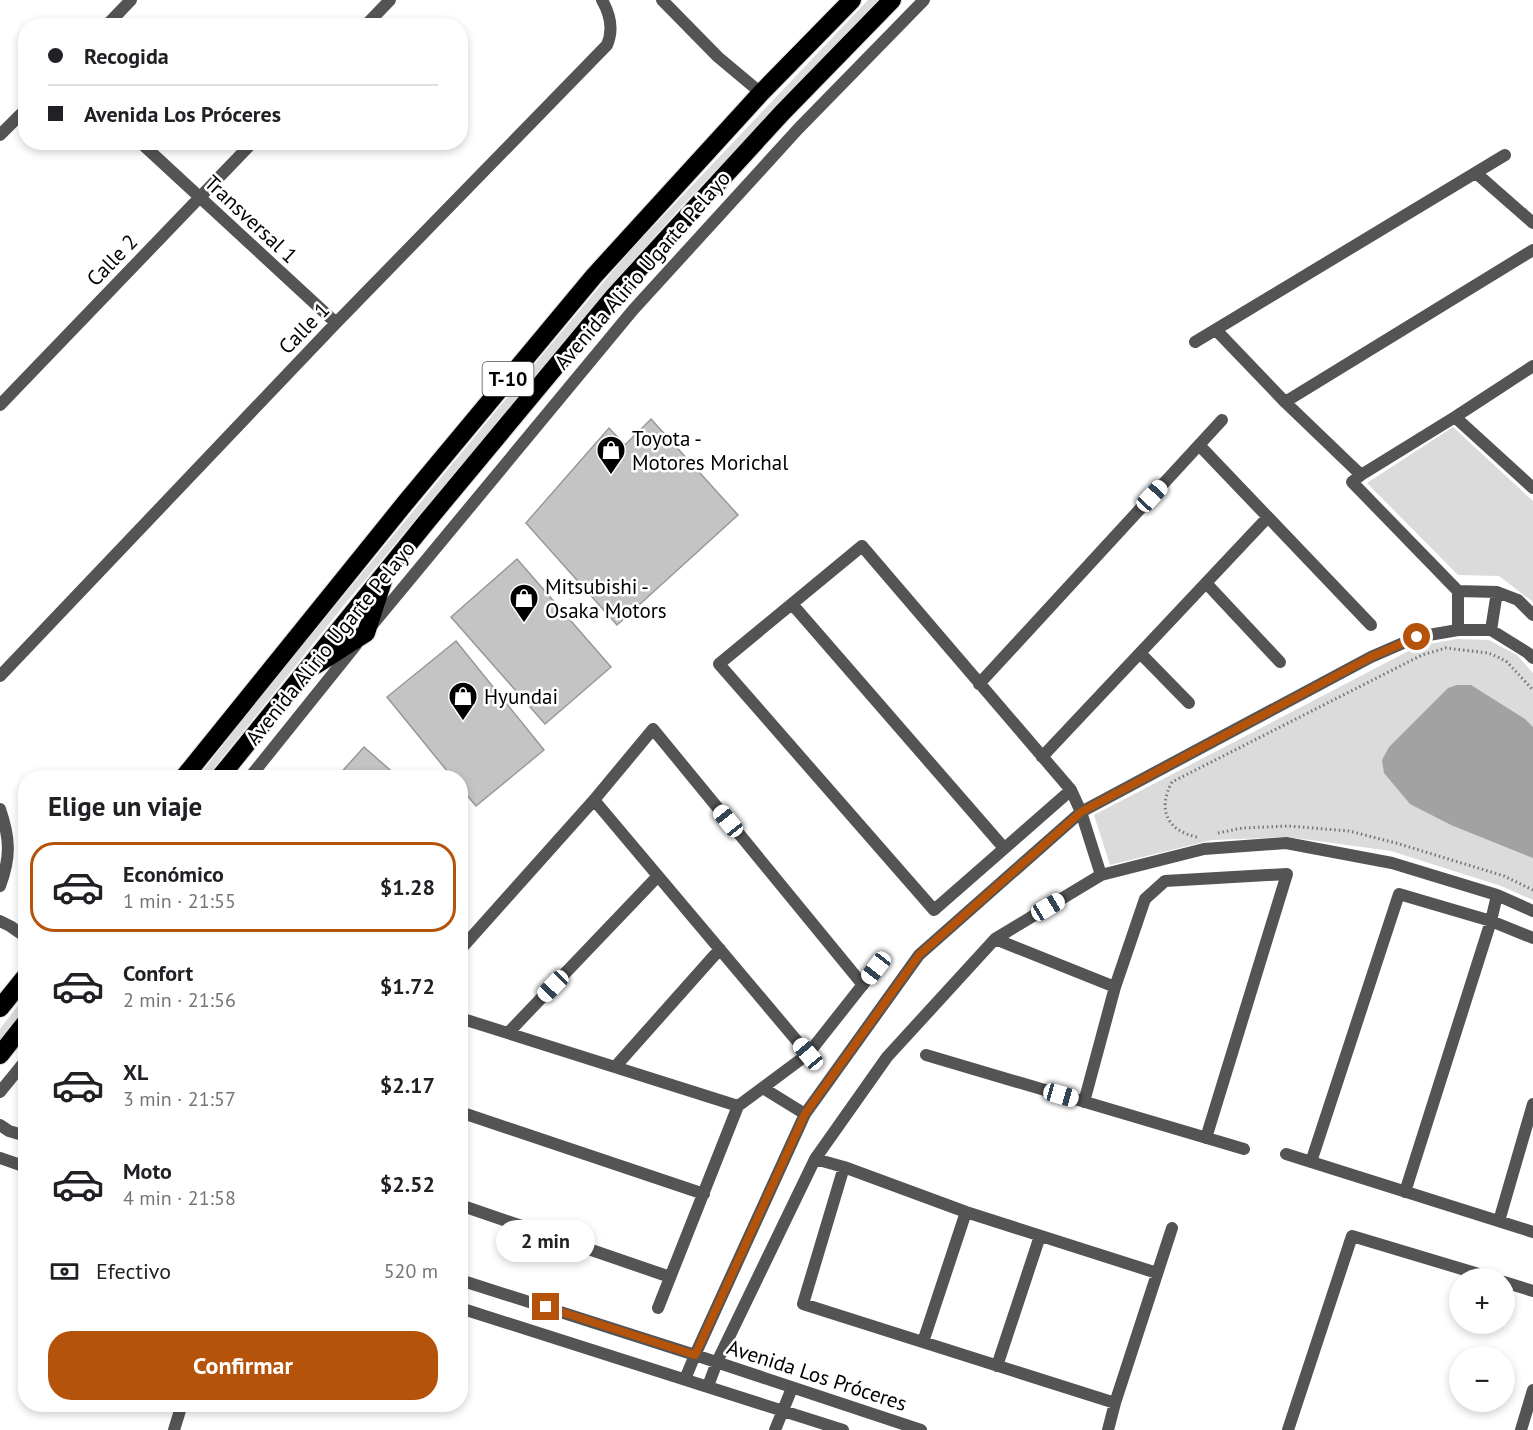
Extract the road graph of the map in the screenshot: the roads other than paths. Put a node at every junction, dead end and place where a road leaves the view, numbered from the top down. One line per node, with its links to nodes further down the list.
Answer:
1 (131, 0): 8 (street)
2 (390, 0): 9 (street)
3 (602, 0): 20 (street, Calle 1)
4 (662, 0): 10 (street)
5 (852, 0): 10 (highway, Avenida Alirio Ugarte Pelayo / T-10)
6 (892, 0): 32 (highway, Avenida Alirio Ugarte Pelayo / T-10)
7 (924, 0): 41 (street, Avenida Alirio Ugarte Pelayo)
8 (114, 18)
9 (373, 18)
10 (761, 93): 50 (highway, Avenida Alirio Ugarte Pelayo / T-10)
11 (18, 117): 12 (street)
12 (0, 135)
13 (148, 150): 17 (street, Transversal 1)
14 (245, 150): 17 (street, Calle 2)
15 (1505, 155): 16 (street)
16 (1476, 172): 18 (street); 21 (street)
17 (199, 198): 20 (street, Transversal 1); 25 (street, Calle 2)
18 (1533, 223)
19 (1533, 250): 24 (street)
20 (336, 323): 46 (street, Calle 1)
21 (1216, 330): 22 (street); 24 (street)
22 (1195, 342)
23 (1533, 366): 26 (street)
24 (1285, 402): 29 (street)
25 (0, 405)
26 (1455, 417): 29 (street); 30 (street)
27 (1222, 420): 28 (street)
28 (1199, 445): 31 (street); 47 (street)
29 (1361, 475): 34 (street)
30 (1533, 488)
31 (1268, 517): 33 (street); 38 (street)
32 (386, 571): 41 (highway); 45 (highway, Avenida Alirio Ugarte Pelayo / T-10)
33 (1206, 583): 42 (street); 44 (street)
34 (1458, 591): 35 (street); 39 (street)
35 (1497, 591): 37 (street); 40 (street)
36 (792, 604): 47 (street); 57 (street); 57 (street)
37 (1533, 615)
38 (1371, 625)
39 (1458, 630): 40 (street); 56 (street)
40 (1491, 630): 43 (street)
41 (366, 633): 45 (highway); 52 (street, Avenida Alirio Ugarte Pelayo)
42 (1140, 653): 48 (street); 49 (street)
43 (1533, 658)
44 (1280, 662)
45 (302, 675): 51 (highway, Avenida Alirio Ugarte Pelayo / T-10)
46 (0, 676)
47 (979, 684): 49 (street)
48 (1189, 703)
49 (1042, 757): 53 (street)
50 (190, 770)
51 (226, 770)
52 (256, 770)
53 (1071, 790): 56 (street); 57 (street)
54 (594, 800): 59 (street); 68 (street); 71 (street)
55 (0, 809): 60 (street)
56 (1081, 812): 58 (street); 88 (street)
57 (1004, 848)
58 (1101, 875): 61 (street); 66 (street)
59 (658, 876): 69 (street); 77 (street)
60 (0, 886)
61 (1497, 895): 62 (street); 64 (street)
62 (1533, 911)
63 (0, 921): 65 (street)
64 (1491, 921): 67 (street); 97 (street); 100 (street)
65 (18, 932)
66 (995, 939): 73 (street); 96 (street)
67 (1533, 939)
68 (468, 941)
69 (720, 949): 78 (street); 81 (street)
70 (876, 968): 71 (street)
71 (863, 985): 78 (street)
72 (18, 986): 74 (highway)
73 (1115, 987): 85 (street); 92 (street)
74 (0, 1008)
75 (468, 1020): 77 (street)
76 (18, 1032): 79 (highway)
77 (508, 1033): 81 (street)
78 (808, 1054): 83 (street)
79 (0, 1055)
80 (926, 1055): 85 (street)
81 (615, 1067): 87 (street)
82 (18, 1070): 84 (street)
83 (763, 1088): 87 (street); 88 (street)
84 (0, 1092)
85 (1084, 1102): 92 (street)
86 (1533, 1104): 104 (street)
87 (738, 1106): 101 (street)
88 (805, 1114): 117 (street)
89 (468, 1115): 101 (street)
90 (0, 1125): 91 (street)
91 (18, 1134)
92 (1206, 1138): 93 (street)
93 (1244, 1149)
94 (1286, 1154): 97 (street)
95 (0, 1158): 98 (street)
96 (815, 1159): 99 (street); 118 (street)
97 (1311, 1162): 100 (street)
98 (18, 1164)
99 (844, 1167): 103 (street); 116 (street)
100 (1406, 1192): 104 (street)
101 (704, 1194): 110 (street)
102 (468, 1208): 110 (street)
103 (966, 1212): 107 (street); 116 (street)
104 (1499, 1221): 106 (street)
105 (1172, 1228): 109 (street)
106 (1533, 1232)
107 (1040, 1236): 109 (street); 119 (street)
108 (1459, 1268): 132 (street)
109 (1157, 1273): 124 (street)
110 (670, 1277): 114 (street)
111 (468, 1283): 117 (street, Avenida Los Próceres)
112 (1515, 1285): 113 (street)
113 (1533, 1290)
114 (658, 1308)
115 (468, 1311): 120 (street, Avenida Los Próceres)
116 (923, 1342): 119 (street)
117 (695, 1355): 118 (street, Avenida Los Próceres); 120 (street)
118 (717, 1362): 121 (street); 122 (street, Avenida Los Próceres)
119 (997, 1366): 124 (street)
120 (685, 1379): 121 (street, Avenida Los Próceres)
121 (708, 1386): 125 (street, Avenida Los Próceres)
122 (792, 1388): 125 (street); 130 (street, Avenida Los Próceres)
123 (1533, 1390): 133 (street)
124 (1115, 1403): 131 (street)
125 (782, 1410): 128 (street); 129 (street, Avenida Los Próceres)
126 (180, 1412): 127 (street)
127 (174, 1430)
128 (775, 1430)
129 (843, 1430)
130 (921, 1430)
131 (1108, 1430)
132 (1288, 1430)
133 (1521, 1430)

